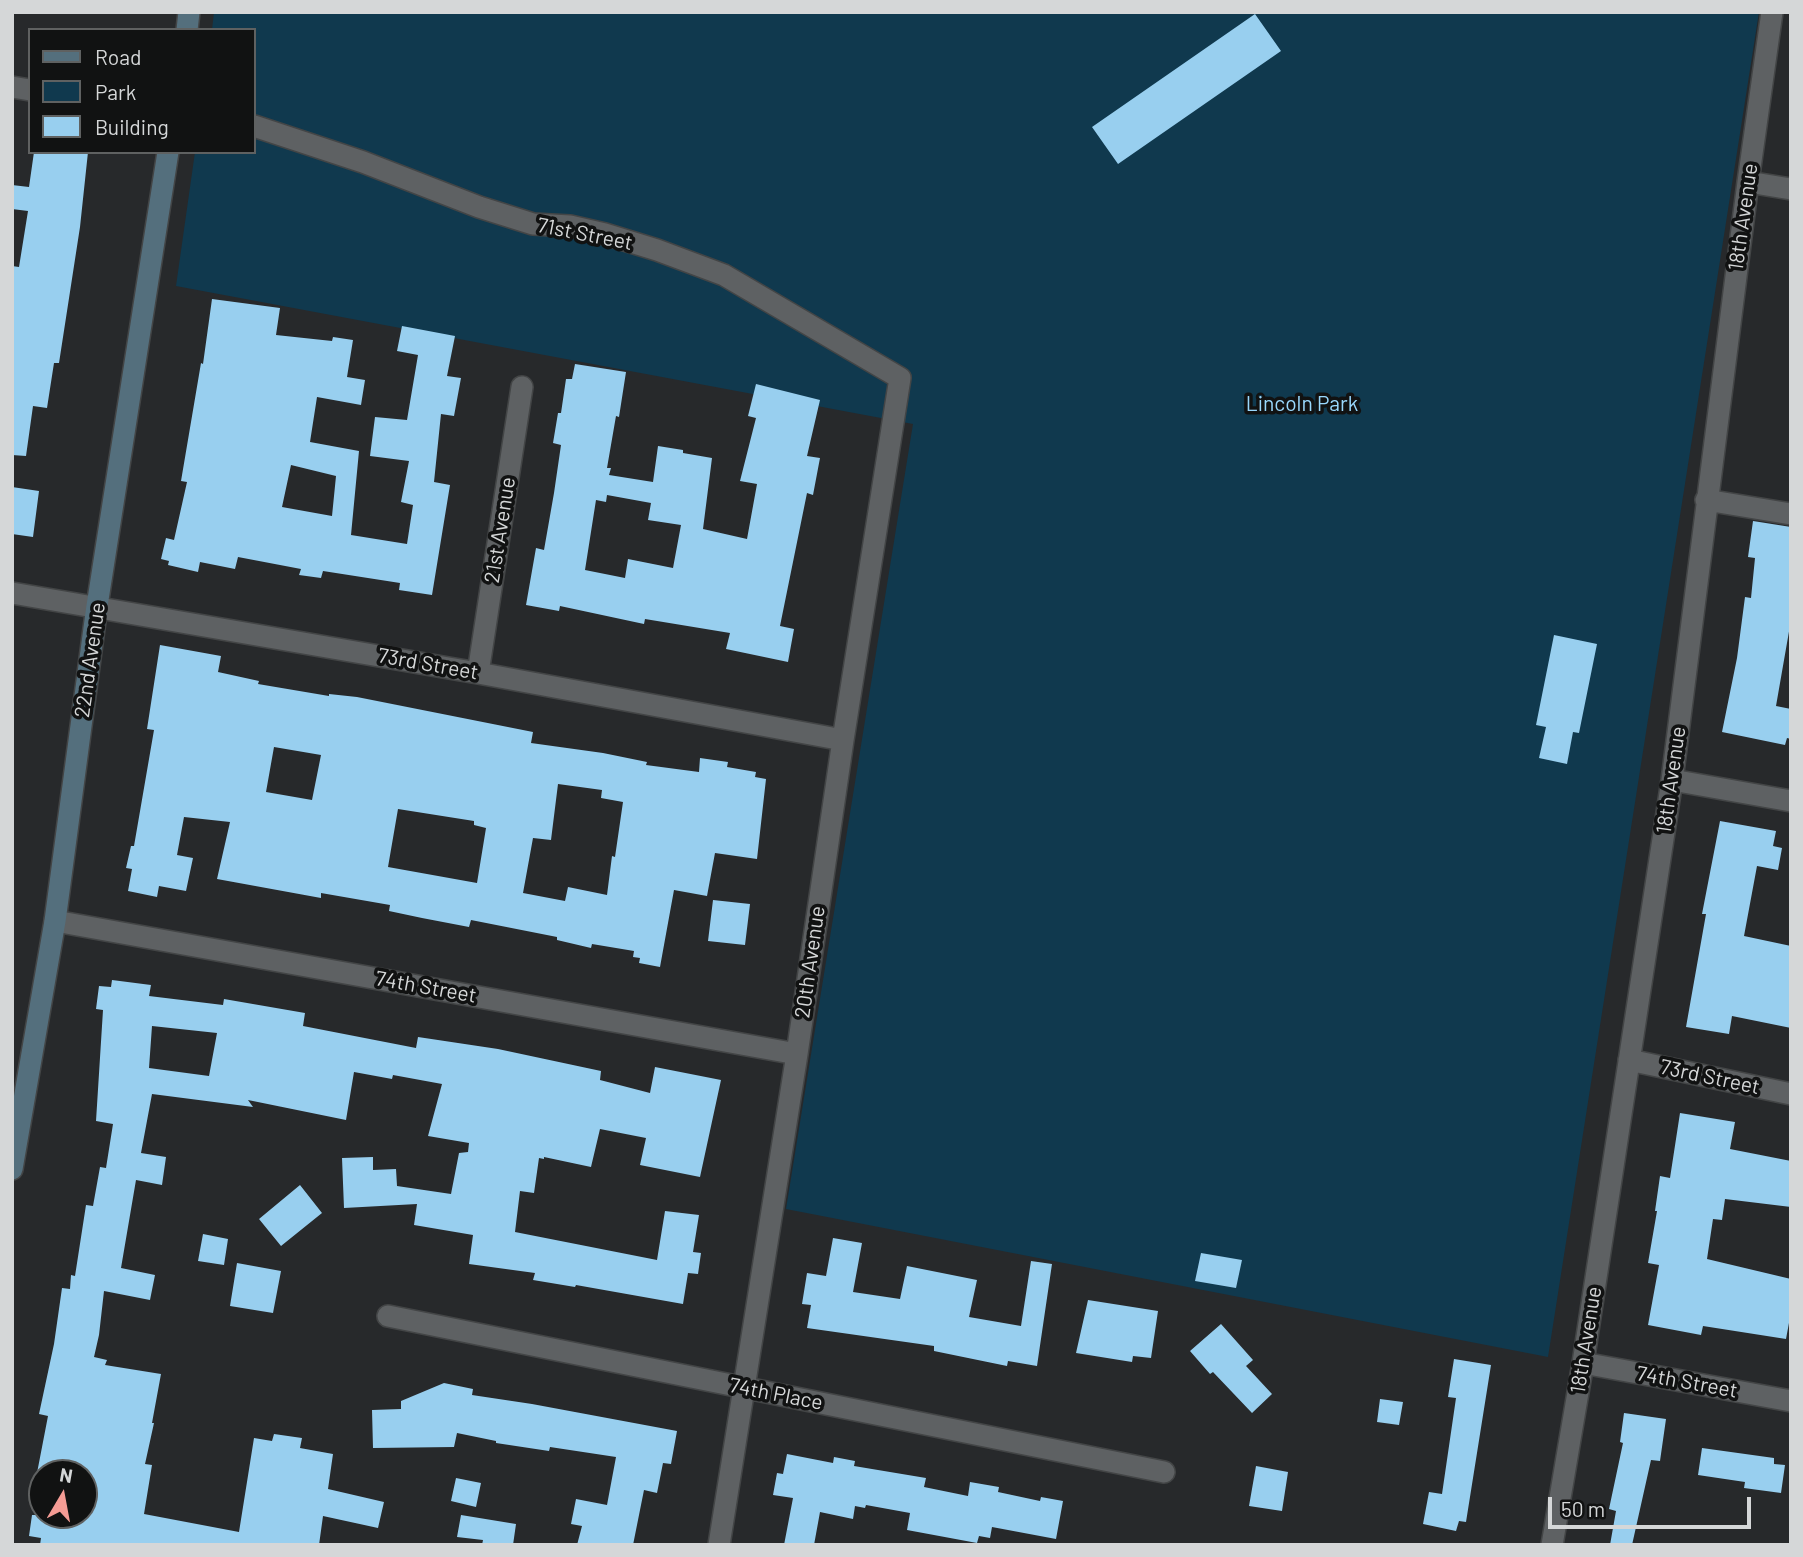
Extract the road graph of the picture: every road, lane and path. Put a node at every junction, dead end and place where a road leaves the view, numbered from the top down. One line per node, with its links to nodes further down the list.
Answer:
1 (1772, 12): 4 (street, 18th Avenue)
2 (256, 127): 6 (street, 71st Street)
3 (168, 154): 11 (street, 22nd Avenue)
4 (1748, 181): 5 (street); 8 (street, 18th Avenue)
5 (1791, 189)
6 (900, 378): 13 (street, 20th Avenue)
7 (522, 387): 12 (street, 21st Avenue)
8 (1706, 500): 9 (street); 14 (street, 18th Avenue)
9 (1791, 514)
10 (12, 593): 11 (street, 73rd Street)
11 (97, 606): 12 (street, 73rd Street); 16 (street, 22nd Avenue)
12 (478, 673): 13 (street, 73rd Street)
13 (843, 740): 17 (street, 20th Avenue)
14 (1672, 780): 15 (street); 18 (street, 18th Avenue)
15 (1791, 802)
16 (55, 921): 17 (street, 74th Street); 20 (street, 22nd Avenue)
17 (797, 1054): 23 (street, 20th Avenue)
18 (1629, 1059): 19 (street, 73rd Street); 22 (street, 18th Avenue)
19 (1791, 1094)
20 (12, 1169)
21 (388, 1316): 23 (street, 74th Place)
22 (1583, 1363): 24 (street, 74th Street); 27 (street, 18th Avenue)
23 (743, 1387): 25 (street, 74th Place); 26 (street, 20th Avenue)
24 (1791, 1401)
25 (1164, 1472)
26 (719, 1545)
27 (1552, 1545)

